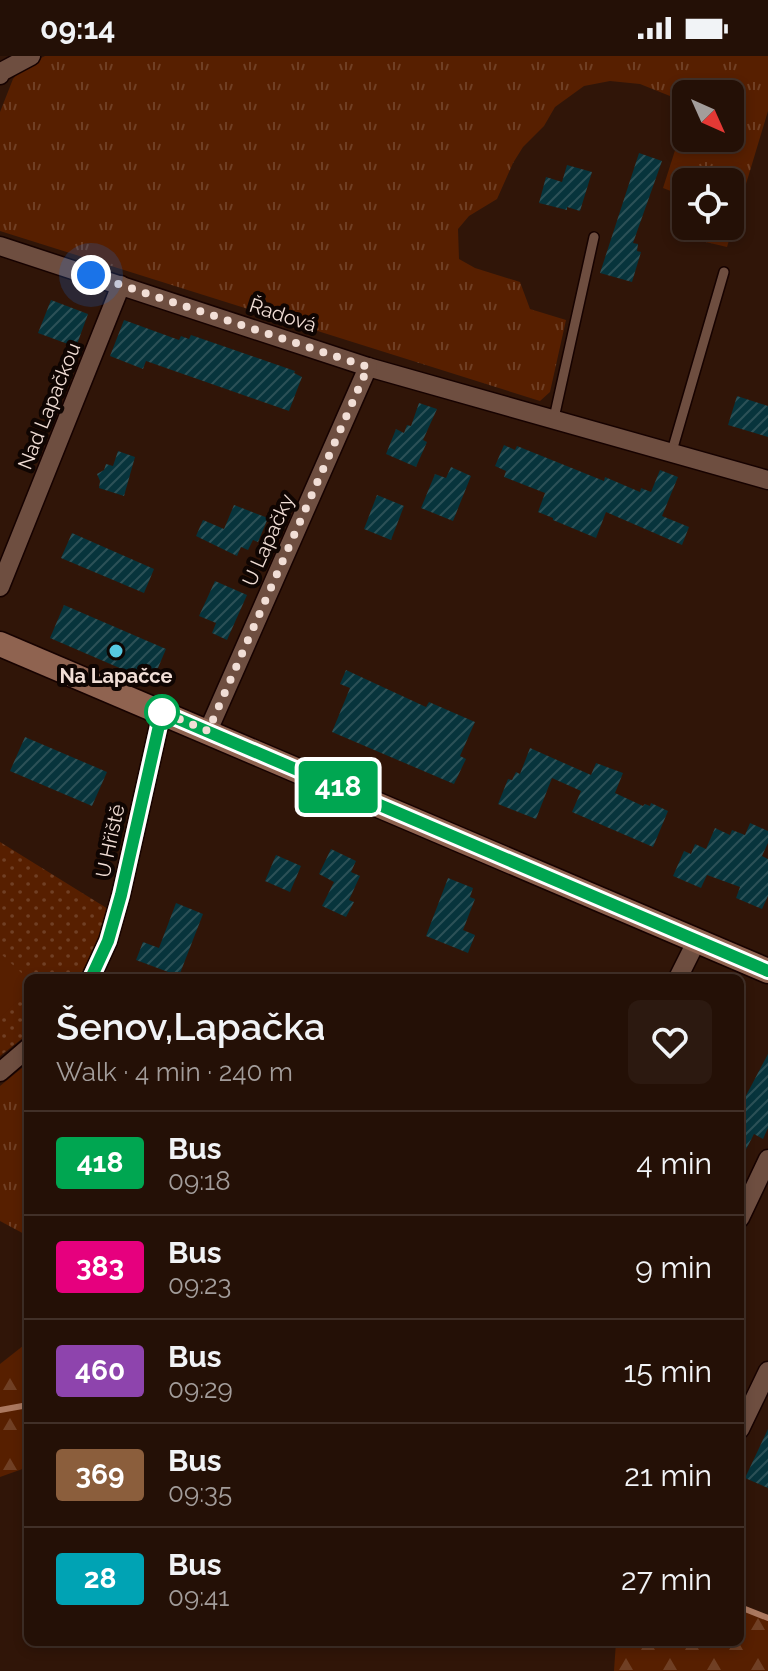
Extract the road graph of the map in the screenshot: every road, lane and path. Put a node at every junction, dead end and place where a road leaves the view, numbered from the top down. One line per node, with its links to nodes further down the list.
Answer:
1 (31, 56): 2 (street)
2 (0, 75)
3 (594, 237): 8 (lane)
4 (0, 246): 6 (street, Řadová)
5 (724, 272): 9 (lane)
6 (121, 285): 7 (street, Řadová); 11 (street, Nad Lapačkou)
7 (368, 367): 8 (street, Řadová); 14 (street, U Lapačky)
8 (554, 418): 9 (street, Řadová)
9 (672, 451): 10 (street, Řadová)
10 (768, 480)
11 (0, 587)
12 (0, 644): 13 (main road)
13 (162, 712): 14 (main road); 17 (street, U Hřiště)
14 (208, 731): 15 (main road)
15 (697, 940): 16 (main road); 18 (street)
16 (768, 971)
17 (94, 974)
18 (680, 974)
19 (24, 1051): 20 (street)
20 (0, 1072)
21 (768, 1159): 22 (street)
22 (744, 1210)
23 (768, 1371): 24 (street)
24 (744, 1421)

